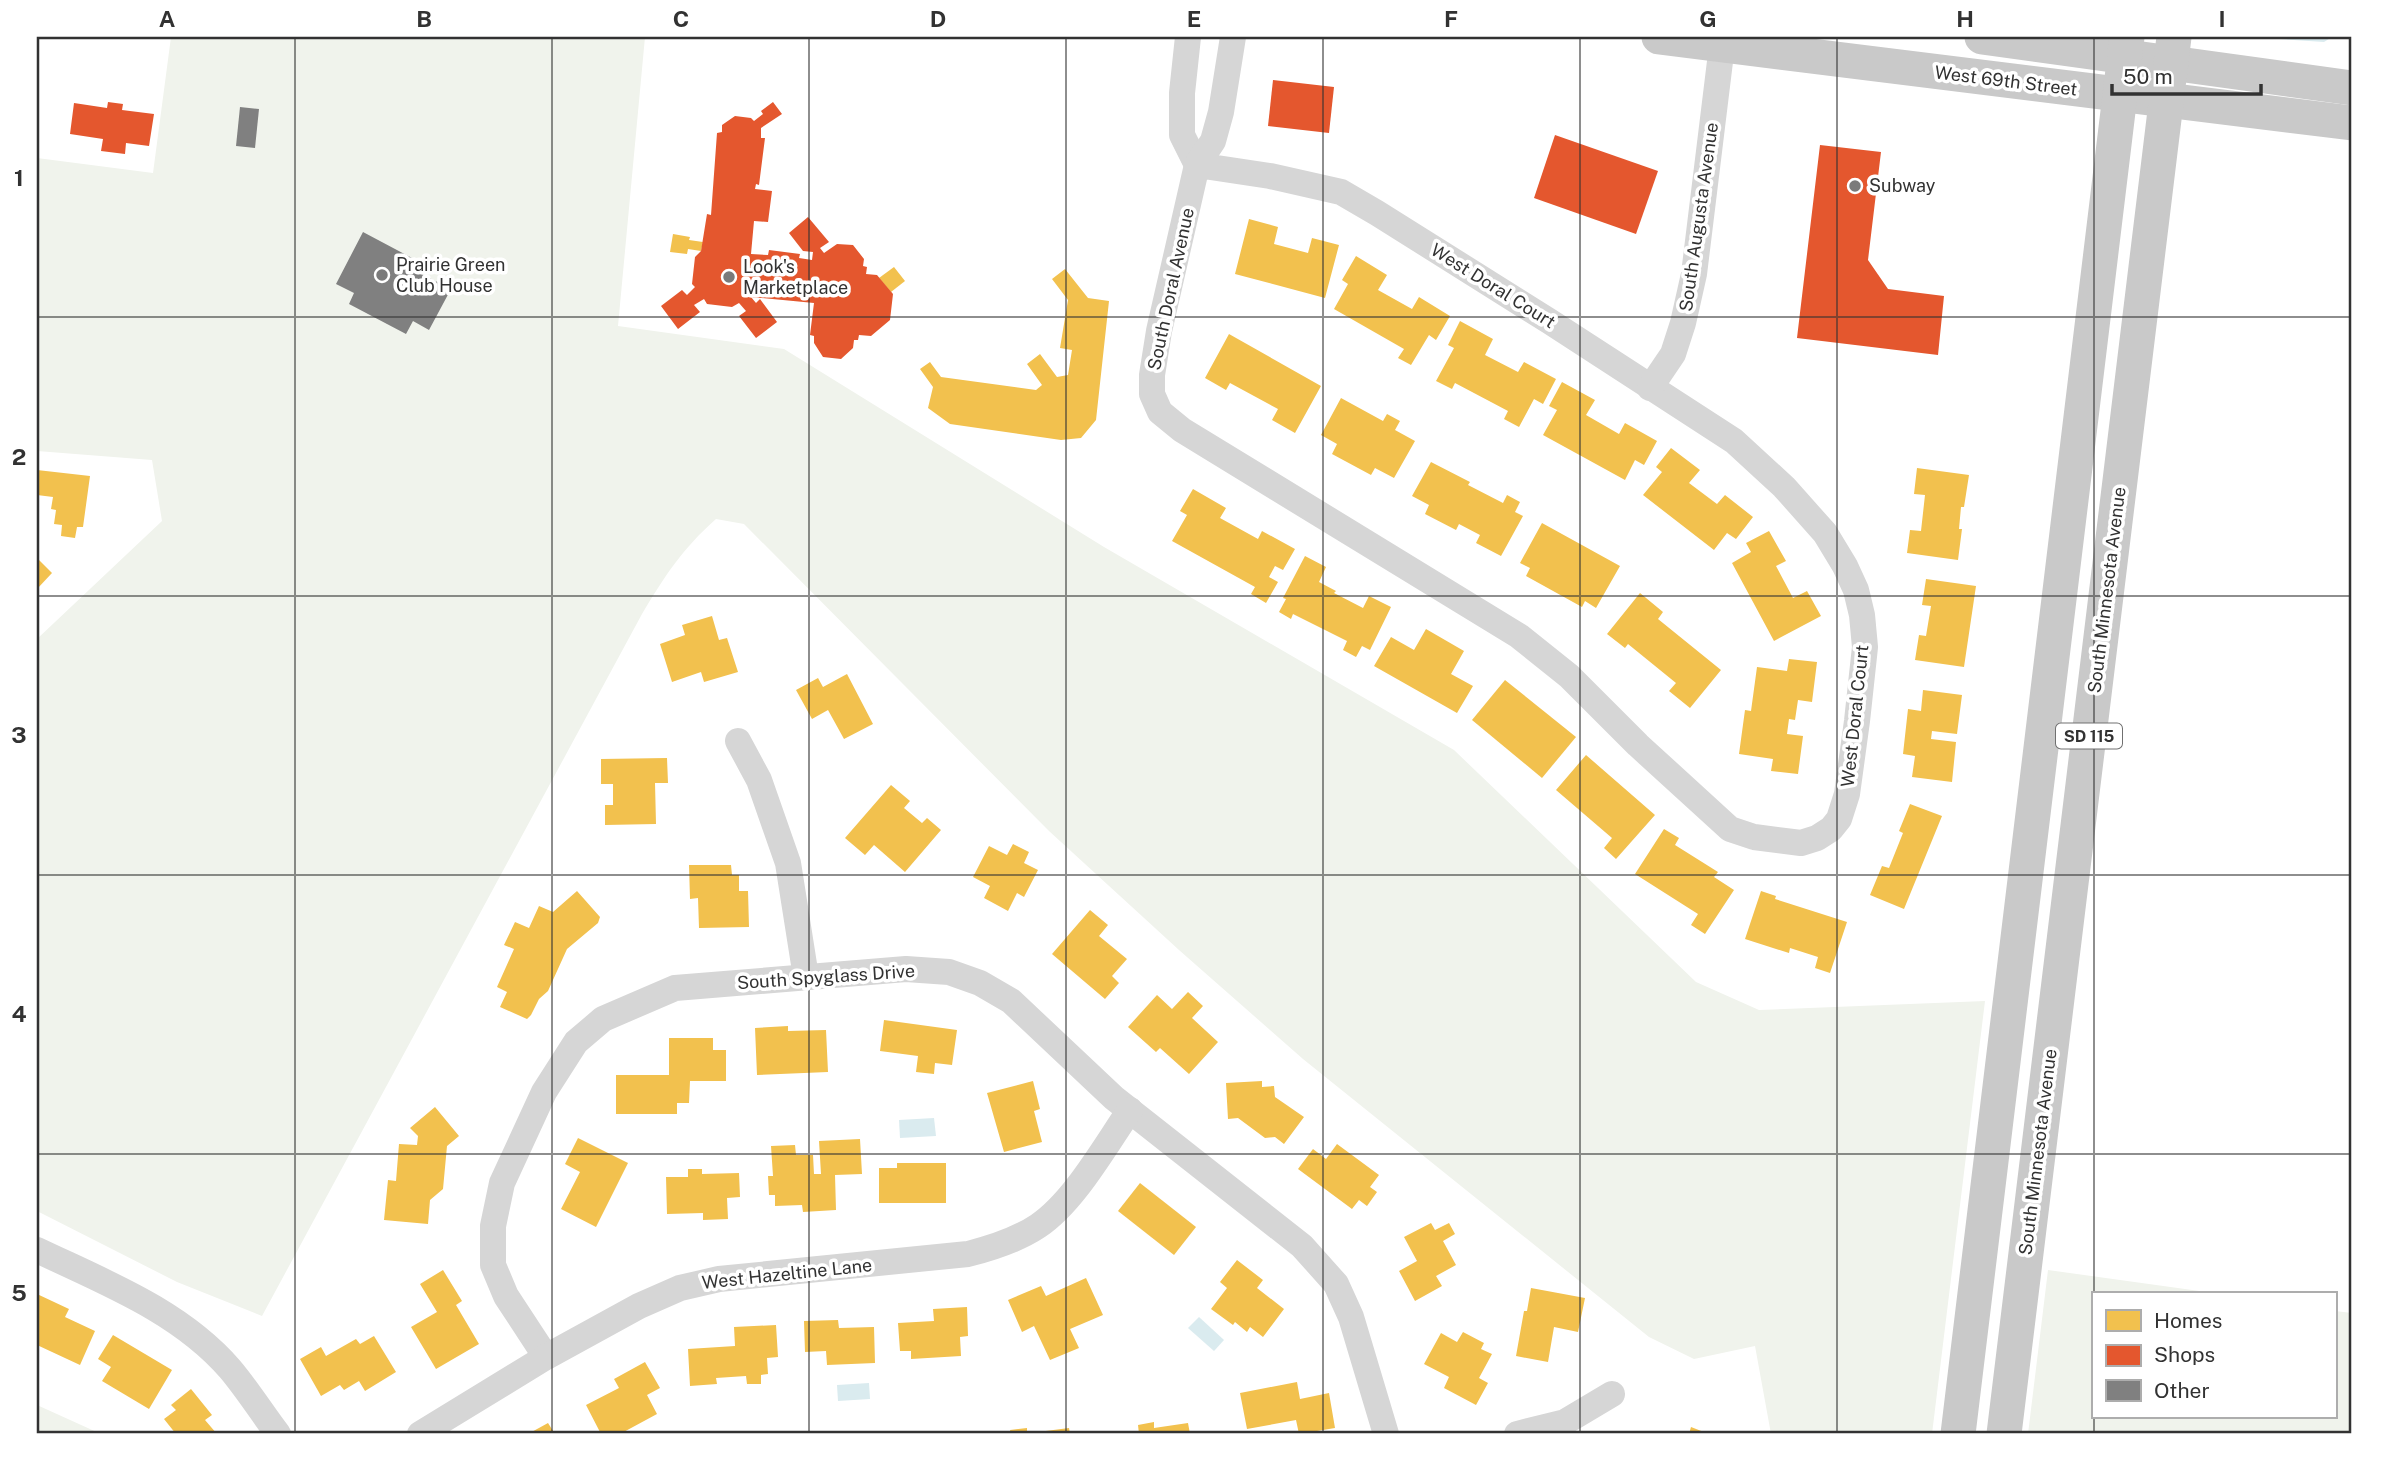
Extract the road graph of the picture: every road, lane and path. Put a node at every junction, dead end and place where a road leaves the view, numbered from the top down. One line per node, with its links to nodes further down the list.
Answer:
1 (1188, 37): 12 (street)
2 (1233, 37): 12 (street, South Doral Avenue)
3 (1659, 37): 5 (main road, West 69th Street)
4 (1982, 37): 6 (main road)
5 (1722, 41): 9 (main road, West 69th Street); 13 (street, South Augusta Avenue)
6 (2125, 46): 7 (main road); 9 (main road, SD 115)
7 (2173, 50): 8 (main road); 10 (main road, South Minnesota Avenue / SD 115)
8 (2352, 88)
9 (2119, 95): 10 (main road, West 69th Street); 25 (main road, SD 115)
10 (2167, 99): 11 (main road, West 69th Street); 26 (main road, South Minnesota Avenue / SD 115)
11 (2352, 123)
12 (1197, 165): 13 (street, West Doral Court); 14 (street, South Doral Avenue)
13 (1650, 388): 14 (street, West Doral Court)
14 (1160, 412)
15 (738, 741): 16 (street)
16 (806, 977): 17 (street, South Spyglass Drive); 19 (street, South Spyglass Drive)
17 (1130, 1110): 19 (street, West Hazeltine Lane); 23 (street, South Spyglass Drive)
18 (37, 1250): 21 (street)
19 (546, 1357): 22 (street, West Hazeltine Lane)
20 (1612, 1394): 24 (street)
21 (278, 1434)
22 (420, 1434)
23 (1386, 1434)
24 (1517, 1434)
25 (1958, 1434)
26 (2004, 1434)

